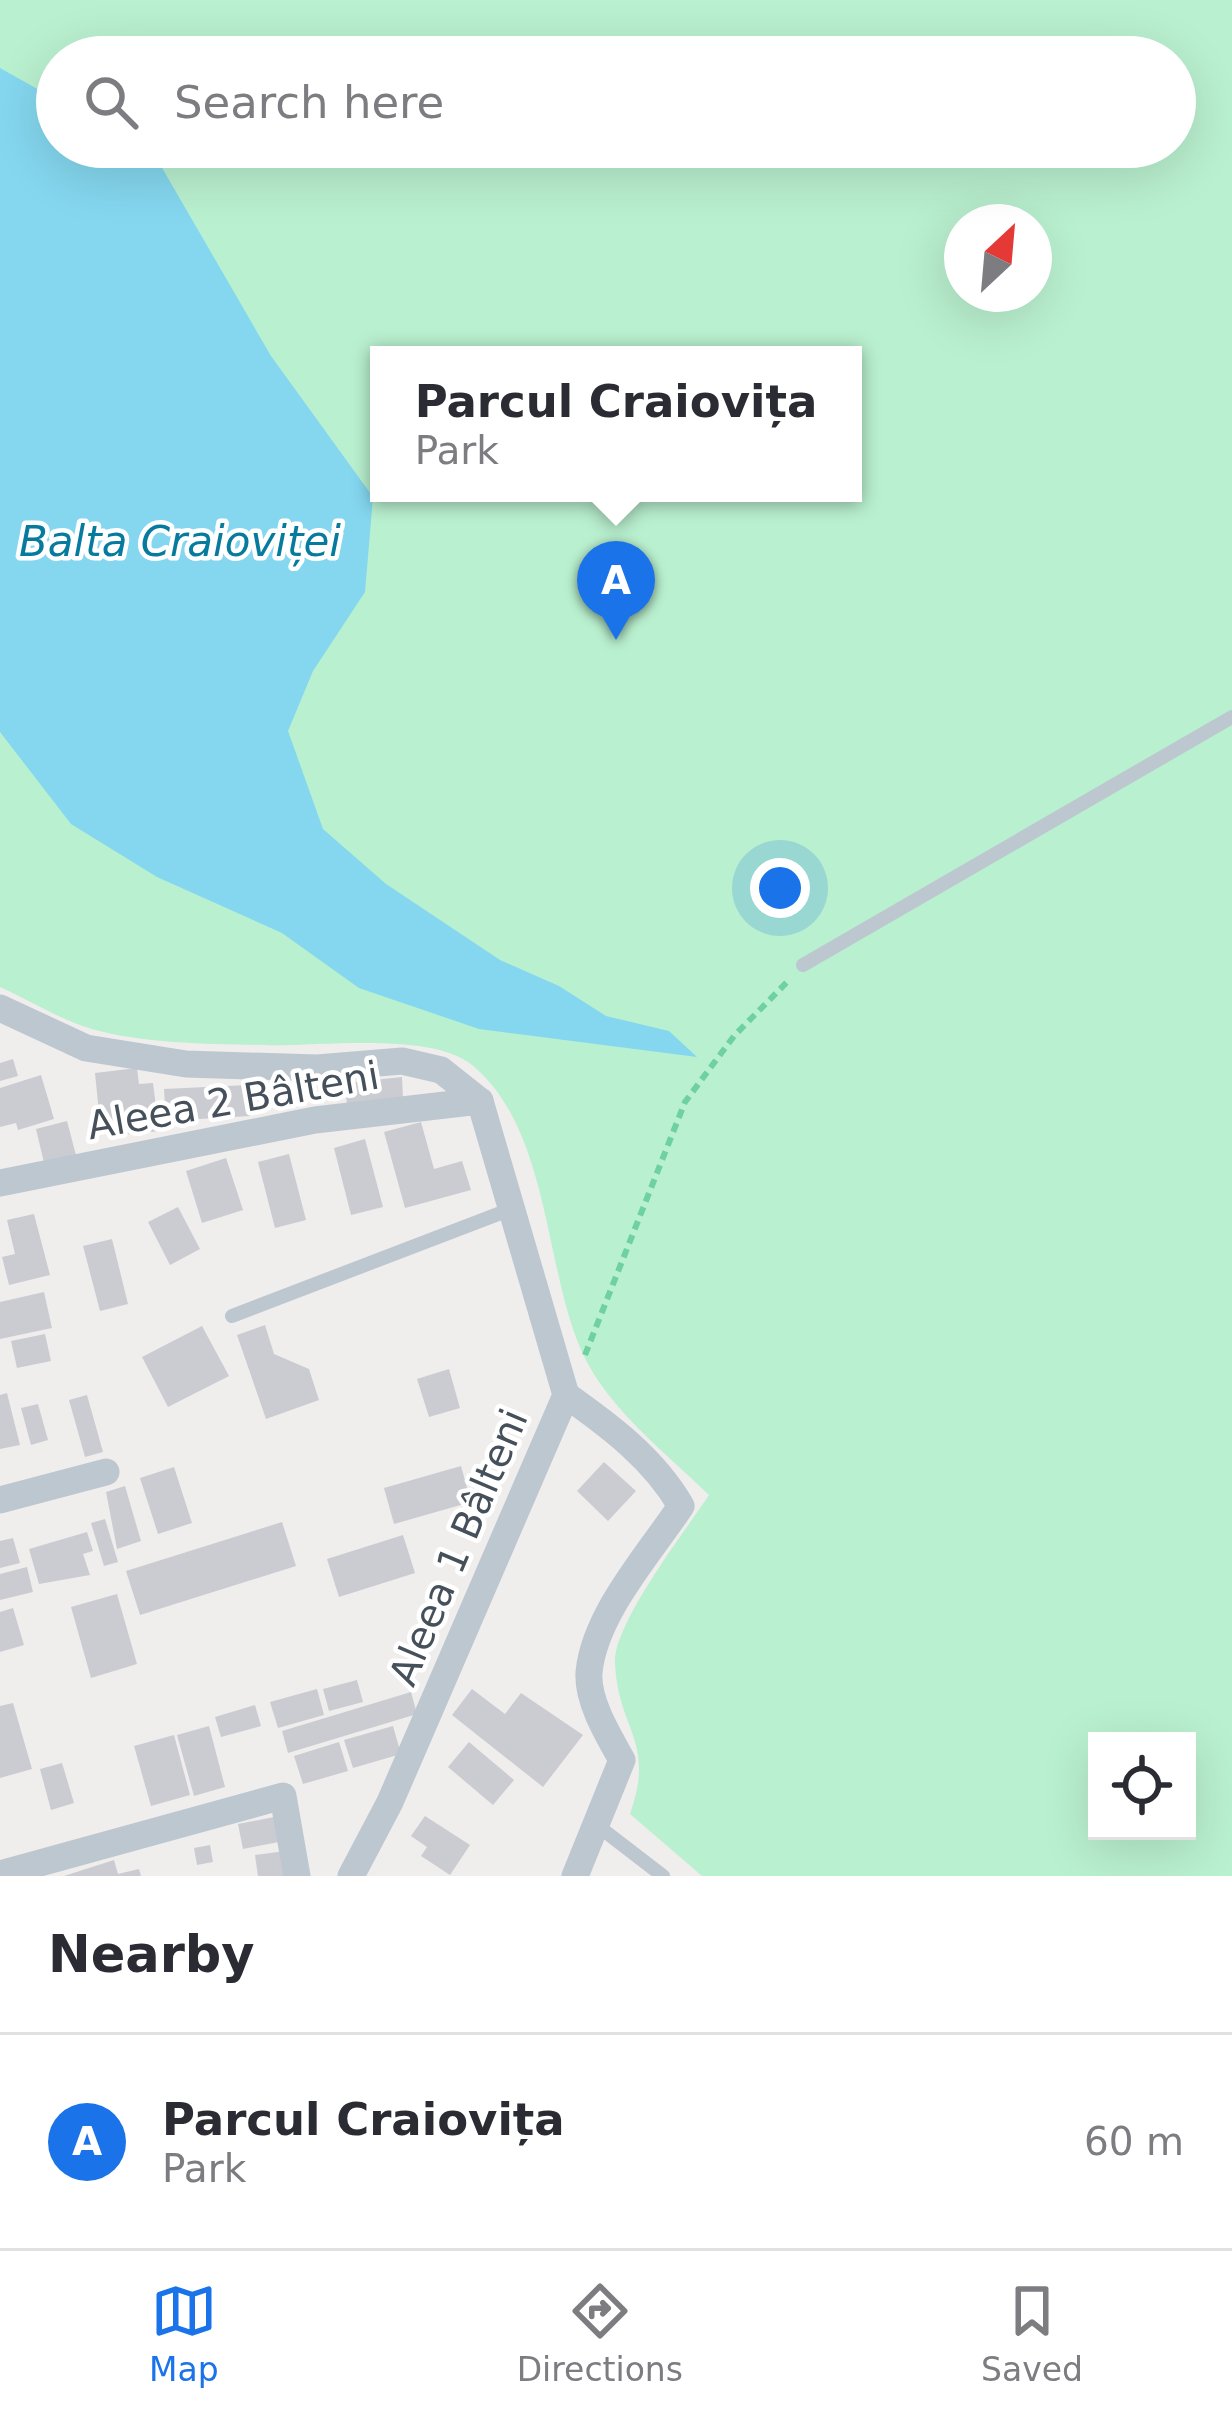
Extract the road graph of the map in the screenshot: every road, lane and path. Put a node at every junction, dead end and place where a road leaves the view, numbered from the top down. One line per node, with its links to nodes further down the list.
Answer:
1 (1232, 717): 2 (lane)
2 (803, 965): 8 (path)
3 (0, 1008): 4 (street)
4 (480, 1101): 5 (street, Aleea 2 Bâlteni); 6 (street, Aleea 1 Bâlteni)
5 (0, 1183)
6 (511, 1209): 7 (lane); 8 (street, Aleea 1 Bâlteni)
7 (232, 1316)
8 (566, 1395): 11 (street); 14 (street, Aleea 1 Bâlteni)
9 (106, 1472): 10 (street)
10 (0, 1500)
11 (598, 1826): 15 (street); 16 (lane)
12 (0, 1874): 13 (street)
13 (297, 1876)
14 (351, 1876)
15 (575, 1876)
16 (663, 1876)

